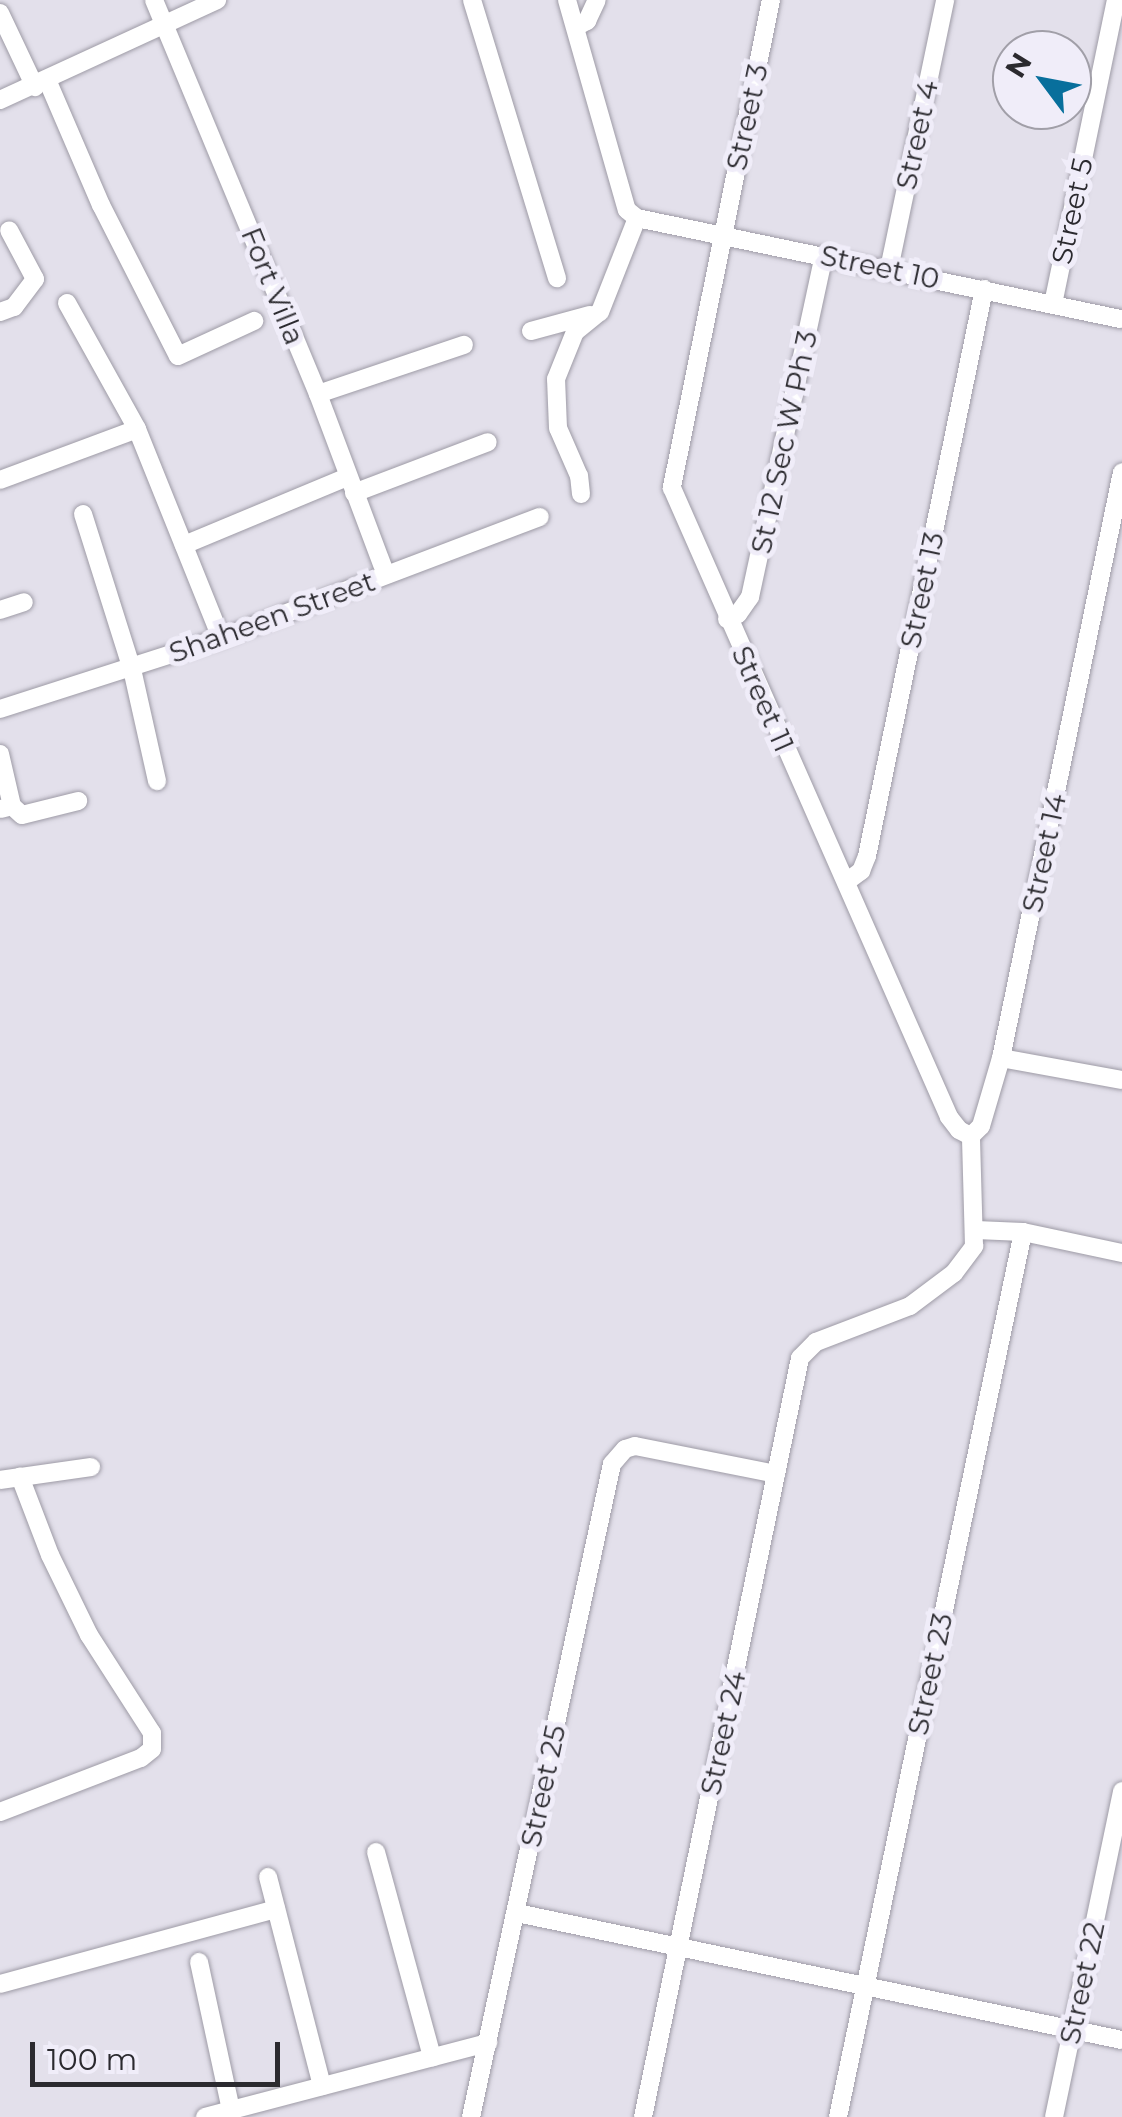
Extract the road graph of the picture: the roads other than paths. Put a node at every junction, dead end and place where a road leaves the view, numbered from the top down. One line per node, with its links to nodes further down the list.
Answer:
1 (154, 0): 10 (street, Fort Villa)
2 (217, 0): 10 (street)
3 (472, 0): 19 (street)
4 (567, 0): 11 (street)
5 (597, 0): 11 (street)
6 (771, 0): 16 (street, Street 3)
7 (946, 0): 18 (street, Street 4)
8 (1113, 2): 22 (street, Street 5)
9 (0, 14): 12 (street)
10 (166, 27): 12 (street); 29 (street, Fort Villa)
11 (576, 27): 14 (street)
12 (42, 84): 13 (street); 26 (street)
13 (0, 100)
14 (637, 218): 16 (street, Street 10); 24 (street)
15 (8, 230): 23 (street)
16 (722, 235): 17 (street, Street 10); 42 (street, Street 11)
17 (824, 255): 18 (street, Street 10); 42 (street, St 12 Sec W Ph 3)
18 (889, 269): 20 (street, Street 10)
19 (557, 278)
20 (984, 290): 22 (street, Street 10); 50 (street, Street 13)
21 (67, 303): 30 (street)
22 (1052, 304): 25 (street, Street 10)
23 (7, 309)
24 (600, 312): 27 (street); 35 (street)
25 (1122, 319)
26 (254, 321)
27 (531, 331)
28 (464, 344): 29 (street)
29 (318, 394): 34 (street, Fort Villa)
30 (137, 429): 33 (street); 38 (street)
31 (488, 442): 34 (street)
32 (1122, 472): 51 (street, Street 14)
33 (0, 480)
34 (351, 485): 38 (street); 39 (street, Fort Villa)
35 (582, 494)
36 (84, 514): 44 (street)
37 (540, 517): 39 (street, Shaheen Street)
38 (184, 545): 43 (street)
39 (386, 575): 43 (street, Shaheen Street)
40 (24, 602): 41 (street)
41 (0, 610)
42 (727, 619): 50 (street, Street 11)
43 (221, 638): 44 (street, Shaheen Street)
44 (132, 668): 45 (street, Shaheen Street); 47 (street)
45 (0, 709)
46 (0, 754): 49 (street)
47 (157, 781)
48 (78, 801): 49 (street)
49 (6, 808)
50 (846, 882): 53 (street, Street 11)
51 (1002, 1058): 52 (street); 53 (street, Street 14)
52 (1122, 1080)
53 (971, 1136): 54 (street, Street 14)
54 (976, 1230): 55 (street); 58 (street, Street 24)
55 (1022, 1232): 56 (street); 70 (street, Street 23)
56 (1122, 1253)
57 (92, 1467): 59 (street)
58 (776, 1474): 66 (street, Street 25); 67 (street, Street 24)
59 (20, 1477): 60 (street); 62 (street)
60 (0, 1480)
61 (1122, 1791): 71 (street, Street 22)
62 (0, 1812)
63 (376, 1852): 74 (street)
64 (268, 1877): 65 (street)
65 (276, 1909): 69 (street); 75 (street)
66 (516, 1912): 67 (street); 73 (street, Street 25)
67 (679, 1949): 70 (street); 79 (street, Street 24)
68 (199, 1962): 76 (street)
69 (0, 1984)
70 (865, 1988): 71 (street); 80 (street, Street 23)
71 (1072, 2030): 72 (street); 81 (street, Street 22)
72 (1122, 2040)
73 (488, 2043): 74 (street); 78 (street, Street 25)
74 (432, 2058): 75 (street)
75 (322, 2086): 76 (street)
76 (231, 2110): 77 (street)
77 (204, 2117)
78 (471, 2117)
79 (643, 2117)
80 (838, 2117)
81 (1054, 2117)

